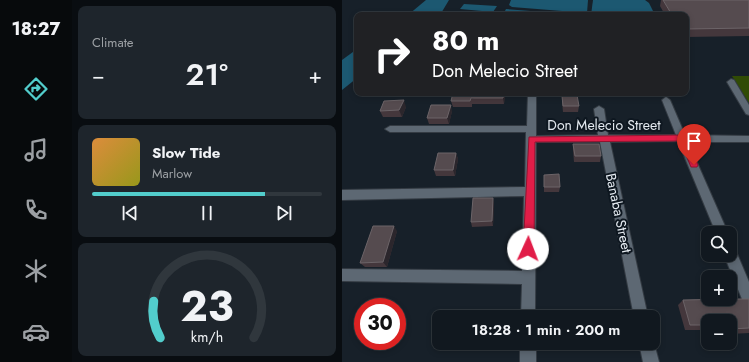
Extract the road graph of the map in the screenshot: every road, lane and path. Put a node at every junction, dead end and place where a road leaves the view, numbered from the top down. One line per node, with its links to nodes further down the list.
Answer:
1 (731, 82): 5 (street)
2 (532, 96): 7 (street)
3 (666, 100): 8 (street)
4 (599, 109): 9 (street, Banaba Street)
5 (749, 112)
6 (390, 129): 7 (street, Don Melecio Street)
7 (532, 134): 9 (street, Don Melecio Street); 11 (street)
8 (683, 138): 9 (street, Don Melecio Street); 10 (street, Don Melecio Street); 13 (street)
9 (604, 139): 19 (street, Banaba Street)
10 (749, 139)
11 (530, 191): 12 (street); 16 (street)
12 (342, 195)
13 (719, 226)
14 (734, 262): 17 (street)
15 (342, 276): 16 (street)
16 (528, 278): 18 (street)
17 (749, 299)
18 (528, 310)
19 (641, 310)
20 (528, 350): 22 (street)
21 (648, 350): 23 (street)
22 (528, 362)
23 (651, 362)

